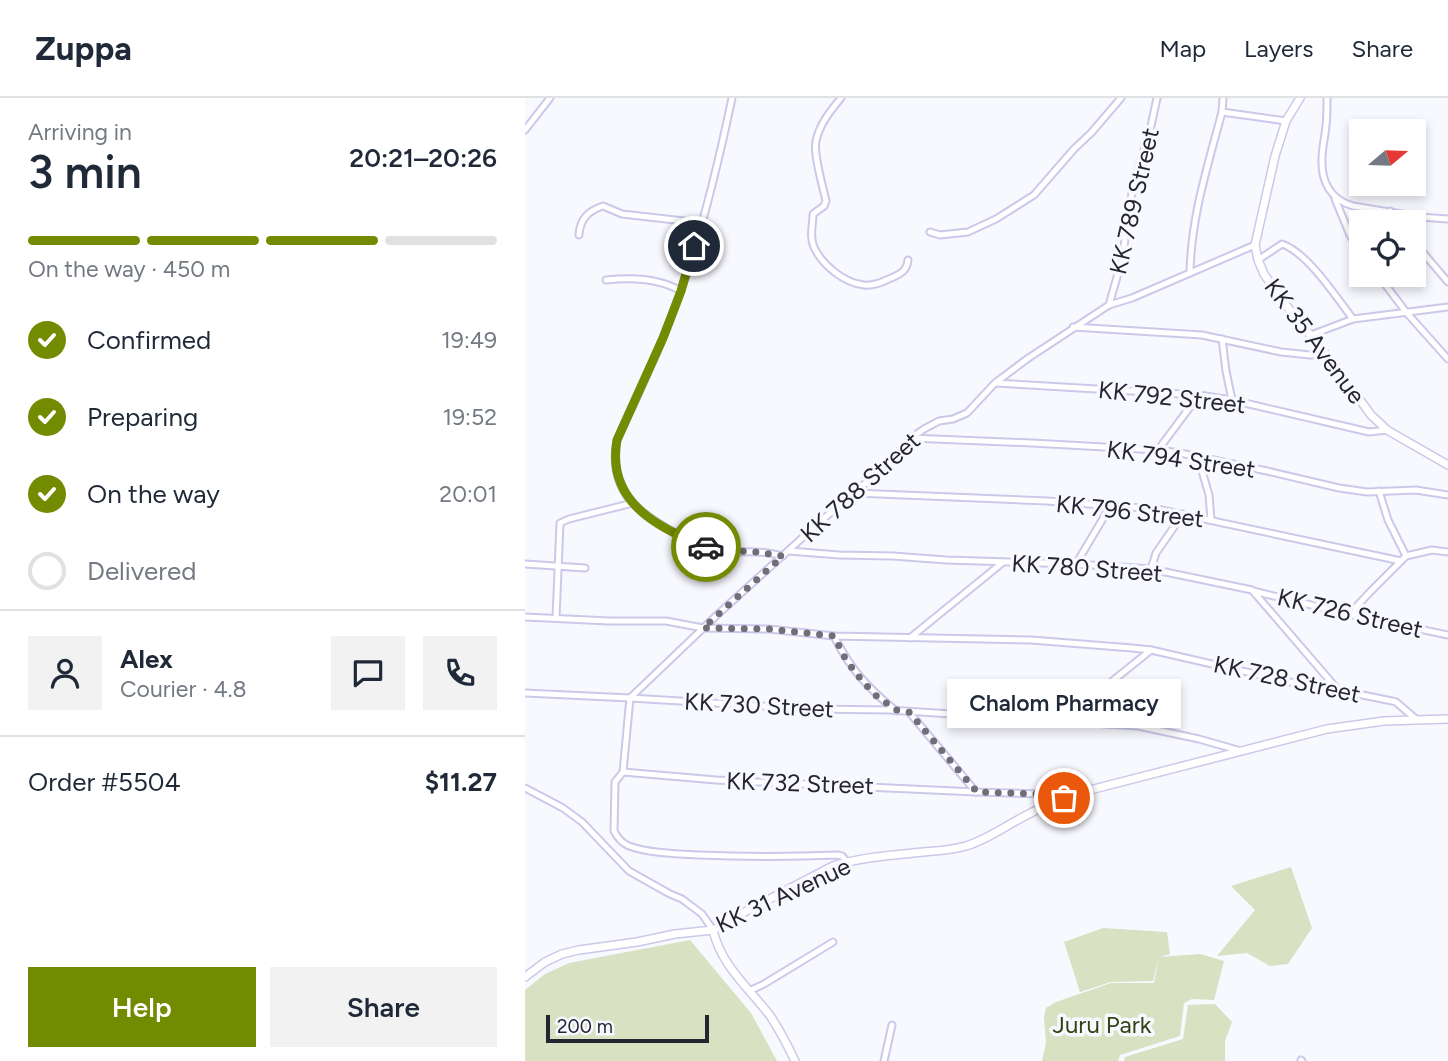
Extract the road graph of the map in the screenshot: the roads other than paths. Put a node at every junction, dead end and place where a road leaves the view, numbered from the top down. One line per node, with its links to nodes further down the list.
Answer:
1 (550, 98): 11 (street)
2 (731, 98): 16 (street)
3 (841, 98): 22 (street)
4 (1121, 98): 18 (street)
5 (1157, 98): 29 (street, KK 789 Street)
6 (1223, 98): 9 (street)
7 (1300, 98): 10 (main road, KK 35 Avenue)
8 (1327, 98): 12 (street)
9 (1222, 112): 10 (street); 24 (street)
10 (1286, 121): 20 (main road, KK 35 Avenue)
11 (525, 130)
12 (1335, 198): 13 (street); 17 (street)
13 (1383, 210)
14 (1426, 217): 15 (street)
15 (1448, 219)
16 (700, 226): 19 (street); 28 (street)
17 (1349, 230)
18 (930, 232)
19 (579, 235)
20 (1255, 245): 23 (main road, KK 35 Avenue); 24 (street, KK 788 Street)
21 (1426, 256): 26 (street)
22 (908, 260)
23 (1258, 260): 32 (street); 34 (main road, KK 35 Avenue)
24 (1189, 273): 29 (street, KK 788 Street)
25 (606, 280): 28 (street)
26 (1448, 282)
27 (1387, 287): 31 (street)
28 (681, 291): 49 (street)
29 (1109, 304): 33 (street, KK 788 Street)
30 (1448, 307): 31 (street)
31 (1406, 312): 32 (street); 37 (street)
32 (1353, 319): 34 (street)
33 (1073, 327): 35 (street); 38 (street, KK 788 Street)
34 (1311, 335): 36 (main road, KK 35 Avenue)
35 (1222, 339): 36 (street); 40 (street)
36 (1325, 354): 41 (main road, KK 35 Avenue)
37 (1448, 359)
38 (996, 383): 39 (street, KK 792 Street); 42 (street, KK 788 Street)
39 (1199, 395): 40 (street, KK 792 Street); 43 (street)
40 (1232, 400): 41 (street, KK 792 Street)
41 (1387, 430): 45 (main road, KK 35 Avenue)
42 (911, 438): 43 (street, KK 794 Street); 47 (street, KK 788 Street)
43 (1158, 450): 44 (street, KK 794 Street)
44 (1198, 457): 46 (street, KK 794 Street); 52 (street)
45 (1448, 465)
46 (1378, 491): 48 (street, KK 794 Street); 56 (street)
47 (855, 493): 50 (street, KK 796 Street); 53 (street, KK 788 Street)
48 (1448, 495)
49 (633, 503): 55 (street); 60 (street)
50 (1111, 505): 51 (street, KK 796 Street); 59 (street)
51 (1183, 514): 52 (street, KK 796 Street); 62 (street)
52 (1211, 520): 56 (street, KK 796 Street)
53 (789, 551): 55 (street, KK 788 Street); 57 (street, KK 780 Street)
54 (1448, 552): 56 (street, KK 796 Street)
55 (783, 556): 67 (street, KK 788 Street)
56 (1403, 559): 64 (street)
57 (1002, 563): 59 (street, KK 780 Street); 70 (street)
58 (525, 564): 60 (street)
59 (1076, 564): 62 (street, KK 780 Street)
60 (559, 565): 61 (street); 66 (street)
61 (586, 568)
62 (1151, 569): 63 (street, KK 780 Street)
63 (1252, 590): 64 (street, KK 726 Street); 72 (street)
64 (1353, 615): 68 (street, KK 726 Street)
65 (525, 617): 66 (street, KK 728 Street)
66 (556, 618): 67 (street, KK 728 Street)
67 (703, 628): 69 (street, KK 728 Street); 74 (street, KK 788 Street)
68 (1448, 635)
69 (834, 636): 70 (street, KK 728 Street); 75 (street)
70 (910, 638): 71 (street, KK 728 Street)
71 (1151, 650): 72 (street, KK 728 Street); 79 (street)
72 (1338, 690): 78 (street, KK 728 Street)
73 (525, 693): 74 (street, KK 730 Street)
74 (630, 698): 75 (street, KK 730 Street); 81 (street)
75 (896, 710): 76 (street, KK 730 Street)
76 (909, 712): 79 (street, KK 730 Street); 83 (street)
77 (1448, 719): 78 (main road, KK 31 Avenue)
78 (1417, 720): 80 (main road, KK 31 Avenue)
79 (1067, 721): 80 (street, KK 730 Street)
80 (1241, 751): 84 (main road, KK 31 Avenue)
81 (623, 772): 83 (street, KK 732 Street); 85 (street)
82 (525, 788): 86 (street)
83 (977, 792): 84 (street, KK 732 Street)
84 (1064, 798): 87 (main road, KK 31 Avenue)
85 (616, 835): 86 (street); 87 (street)
86 (609, 849): 88 (street)
87 (847, 862): 88 (main road, KK 31 Avenue)
88 (713, 930): 90 (main road, KK 31 Avenue); 91 (main road)
89 (833, 942): 91 (street)
90 (525, 978)
91 (749, 991): 93 (main road)
92 (892, 1025): 94 (street)
93 (795, 1061)
94 (884, 1061)

